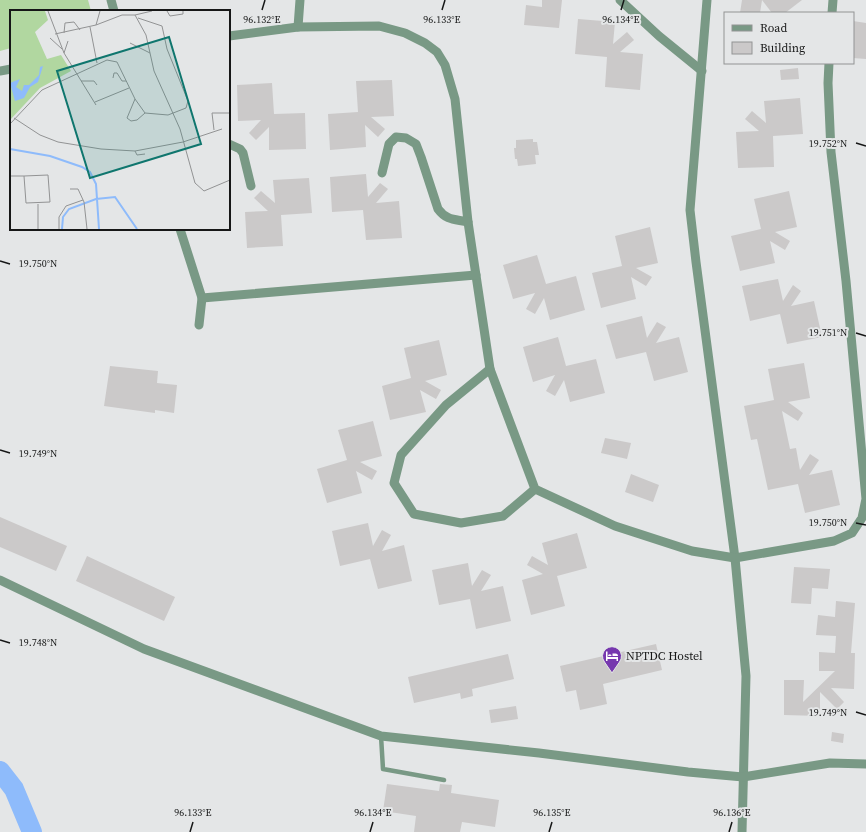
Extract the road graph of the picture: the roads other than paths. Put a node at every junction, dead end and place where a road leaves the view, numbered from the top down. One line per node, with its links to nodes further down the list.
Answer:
1 (111, 0): 6 (street)
2 (300, 0): 8 (street)
3 (620, 0): 13 (street)
4 (707, 0): 13 (street)
5 (833, 0): 7 (street)
6 (114, 10)
7 (832, 12)
8 (298, 27): 9 (street); 17 (street)
9 (230, 36)
10 (829, 64): 24 (street)
11 (10, 69): 12 (street)
12 (0, 71)
13 (702, 71): 24 (street)
14 (230, 144): 16 (street)
15 (382, 173): 17 (street)
16 (251, 186)
17 (468, 222): 19 (street)
18 (180, 230): 20 (street)
19 (476, 275): 20 (street); 22 (street)
20 (202, 298): 21 (street)
21 (199, 325)
22 (490, 369): 23 (street); 23 (street)
23 (536, 489): 24 (street)
24 (735, 558): 28 (street)
25 (0, 580): 26 (street)
26 (381, 736): 28 (street); 29 (lane)
27 (866, 764): 28 (street)
28 (743, 777): 30 (street)
29 (444, 780)
30 (742, 832)

